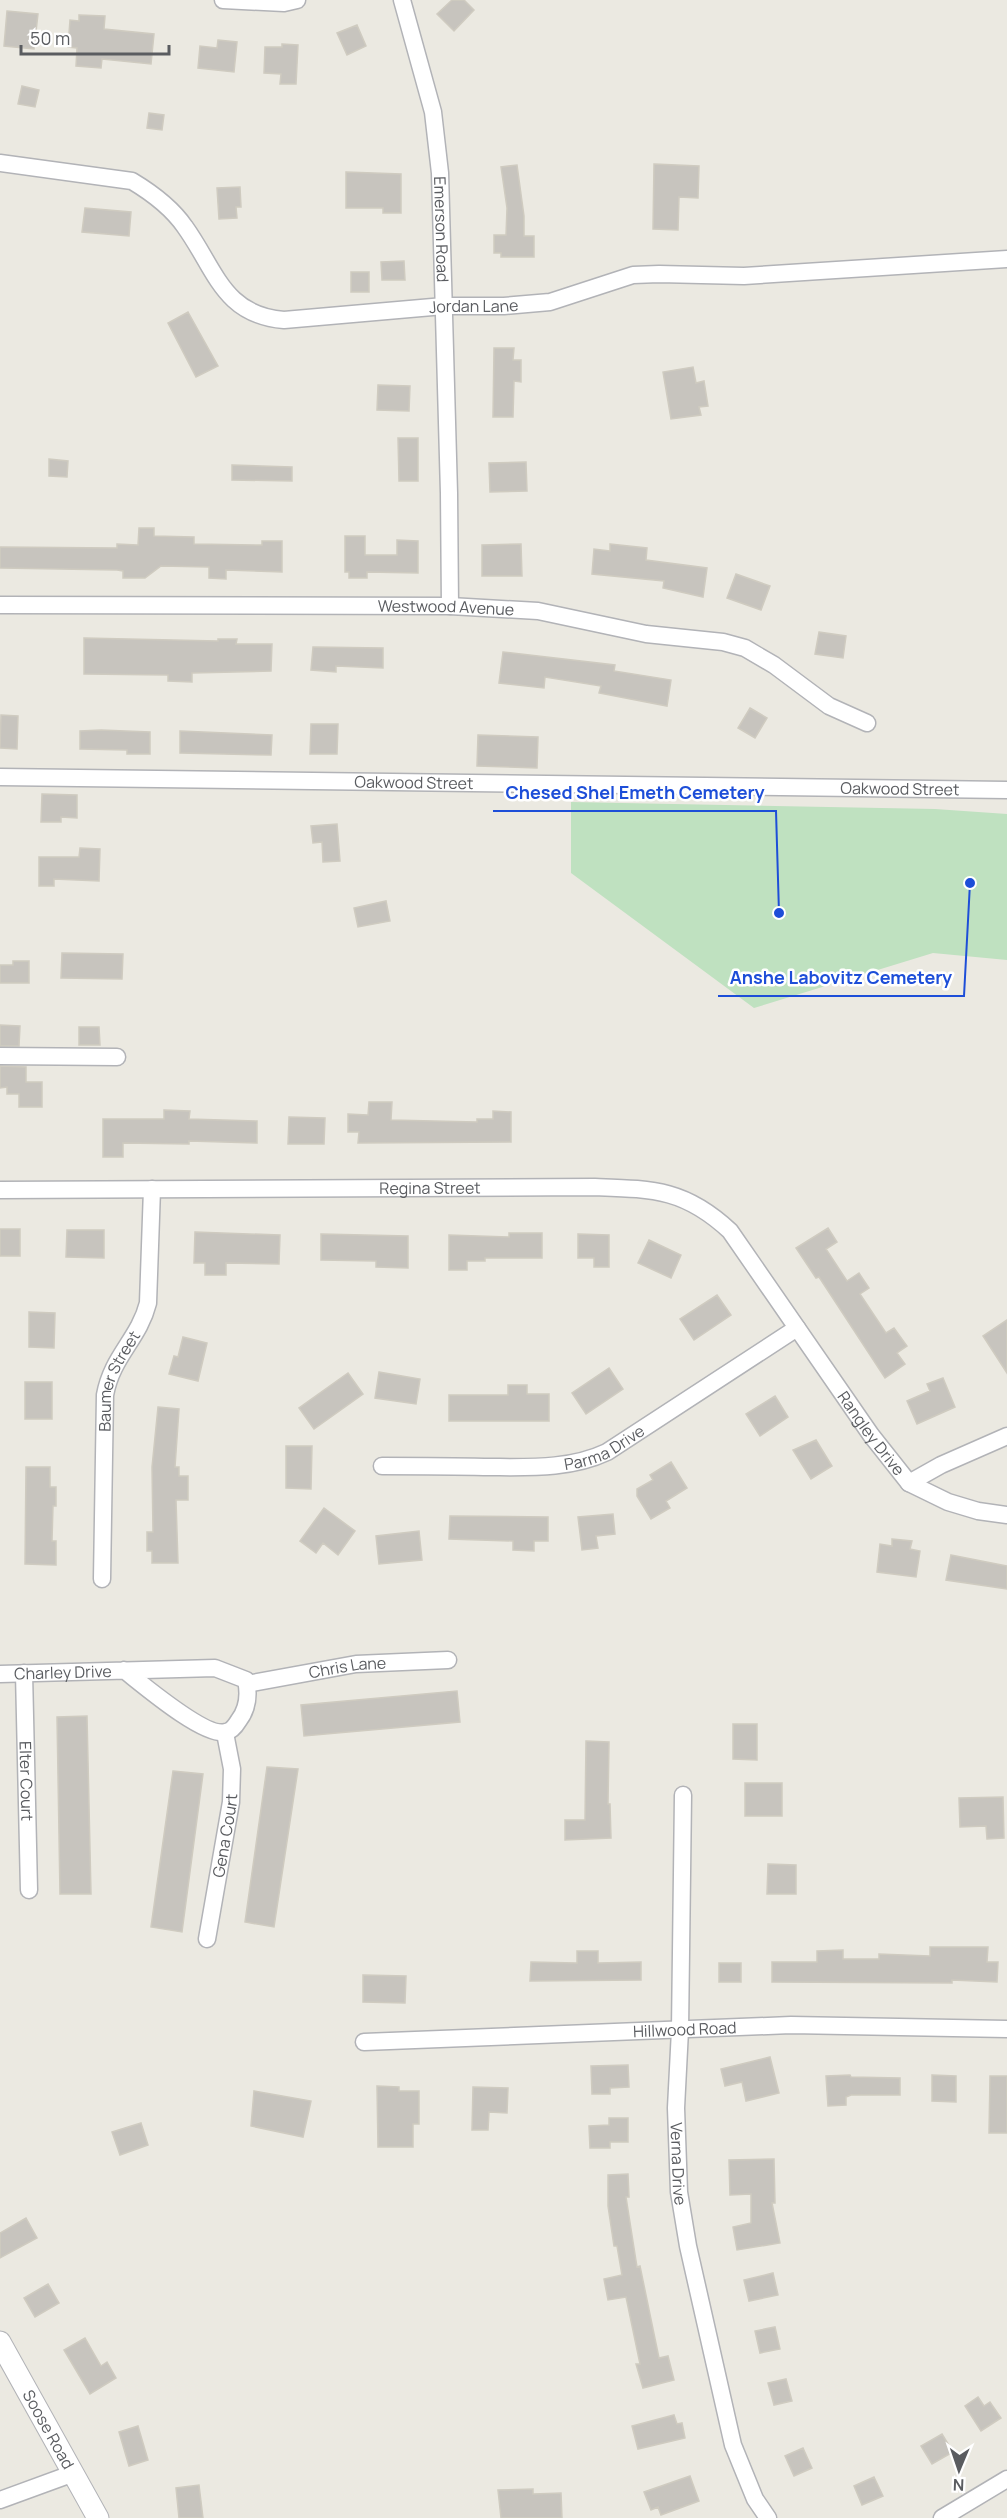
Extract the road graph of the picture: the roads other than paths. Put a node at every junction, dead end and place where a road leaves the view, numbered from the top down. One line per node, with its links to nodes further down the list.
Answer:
1 (223, 0): 2 (street)
2 (297, 0)
3 (402, 0): 6 (street, Emerson Road)
4 (0, 163): 6 (street, Jordan Lane)
5 (1007, 259): 6 (street, Jordan Lane)
6 (444, 306): 8 (street, Emerson Road)
7 (0, 605): 8 (street, Westwood Avenue)
8 (450, 606): 9 (street, Westwood Avenue)
9 (867, 723)
10 (0, 777): 11 (street, Oakwood Street)
11 (1007, 790)
12 (0, 1056): 13 (street)
13 (117, 1057)
14 (152, 1189): 15 (street, Regina Street); 16 (street, Regina Street); 21 (street, Baumer Street)
15 (0, 1190)
16 (797, 1329): 18 (street, Parma Drive); 19 (street, Rangley Drive)
17 (1007, 1436): 19 (street)
18 (382, 1466)
19 (909, 1483): 20 (street, Rangley Drive)
20 (1007, 1515)
21 (102, 1579)
22 (448, 1660): 26 (street, Chris Lane)
23 (124, 1670): 24 (street, Charley Drive); 26 (street, Charley Drive); 27 (street, Charley Drive)
24 (24, 1673): 25 (street, Charley Drive); 29 (street, Elter Court)
25 (0, 1674)
26 (247, 1684): 27 (street)
27 (225, 1733): 30 (street, Gena Court)
28 (683, 1795): 32 (street, Verna Drive)
29 (29, 1890)
30 (207, 1939)
31 (1007, 2029): 32 (street, Hillwood Road)
32 (680, 2030): 33 (street, Hillwood Road); 39 (street, Verna Drive)
33 (363, 2042)
34 (0, 2342): 35 (street, Soose Road)
35 (74, 2473): 37 (street); 38 (street, Soose Road)
36 (1007, 2479): 40 (street)
37 (0, 2500)
38 (98, 2518)
39 (768, 2518)
40 (942, 2518)

